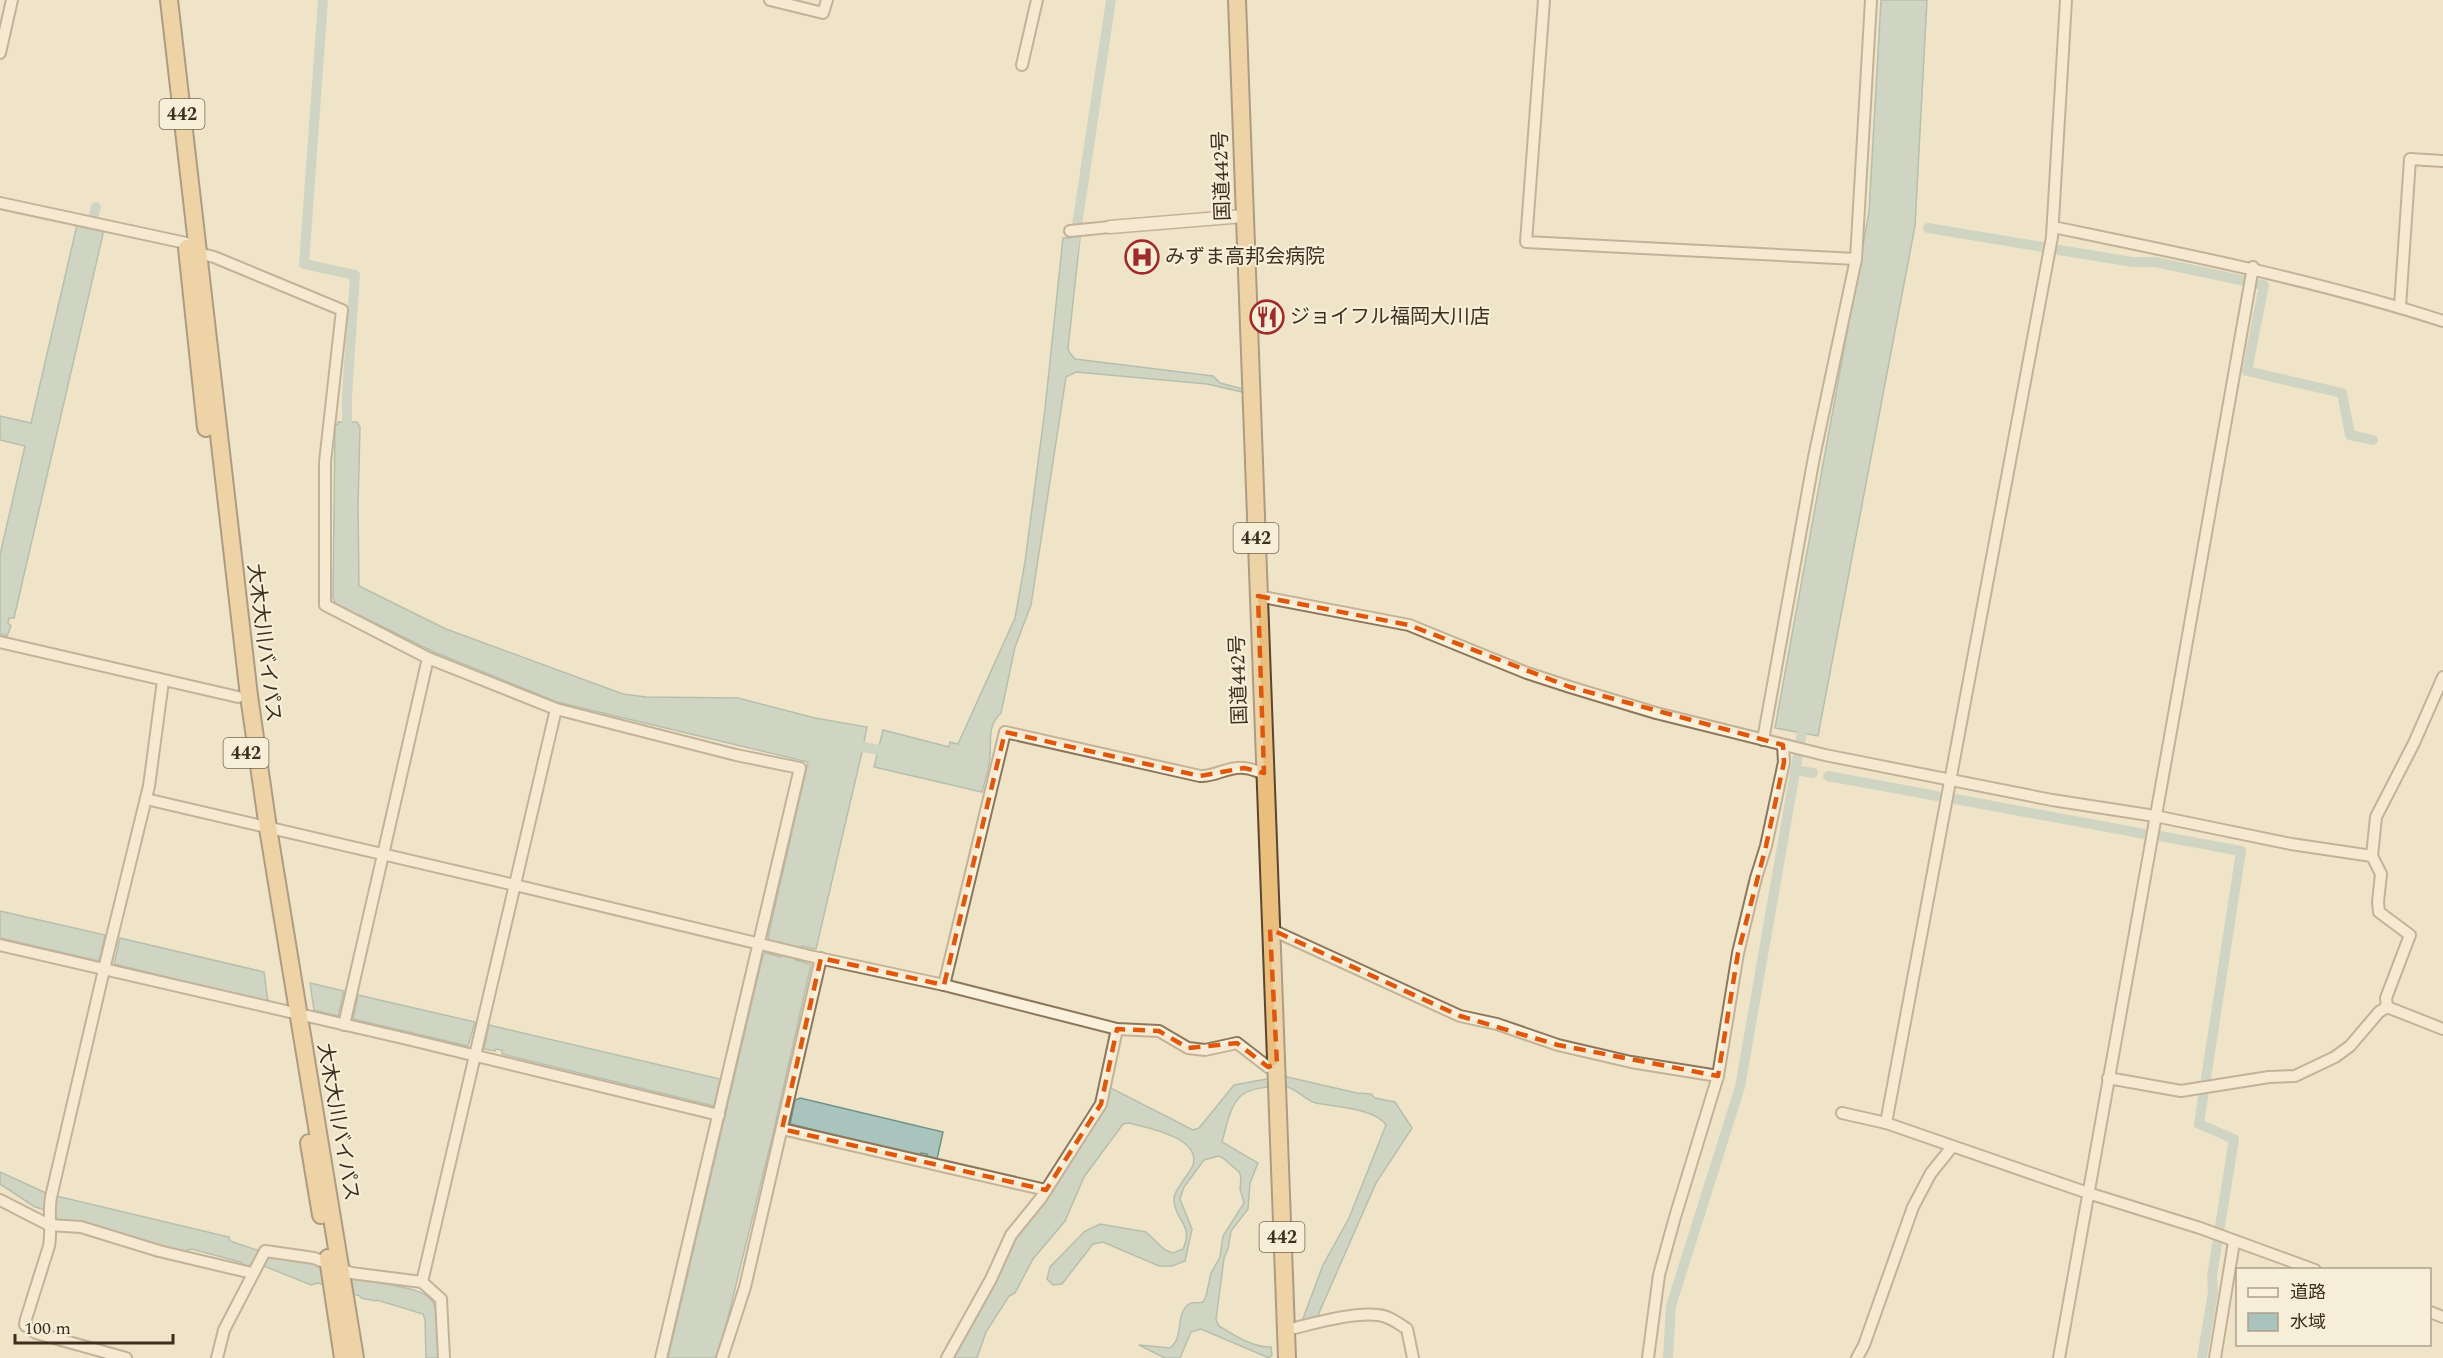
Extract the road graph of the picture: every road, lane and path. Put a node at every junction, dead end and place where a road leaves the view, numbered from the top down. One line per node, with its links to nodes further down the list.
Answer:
1 (12, 0): 11 (street)
2 (157, 0): 19 (highway, 大木大川バイパス / 442)
3 (169, 0): 19 (highway, 大木大川バイパス / 442)
4 (770, 0): 5 (street)
5 (827, 0)
6 (1037, 0): 12 (street)
7 (1237, 0): 15 (highway, 国道442号 / 442)
8 (1544, 0): 20 (street)
9 (1871, 0): 20 (street)
10 (2066, 0): 17 (street)
11 (0, 53)
12 (1022, 65)
13 (2443, 161): 22 (street)
14 (0, 203): 19 (street)
15 (1244, 216): 16 (street); 24 (highway, 国道442号 / 442)
16 (1110, 227): 18 (street)
17 (2053, 227): 21 (street); 34 (street)
18 (1070, 231)
19 (191, 237): 26 (street); 29 (highway, 大木大川バイパス / 442); 37 (highway, 大木大川バイパス / 442)
20 (1856, 259): 31 (street)
21 (2253, 267): 22 (street); 36 (street)
22 (2400, 307): 23 (street)
23 (2443, 321)
24 (1257, 596): 31 (street); 33 (highway, 国道442号 / 442)
25 (0, 642): 28 (street)
26 (428, 658): 30 (street); 38 (street)
27 (2443, 677): 39 (street)
28 (163, 681): 29 (street); 35 (street)
29 (238, 697): 37 (highway, 大木大川バイパス / 442)
30 (556, 709): 40 (street); 43 (street)
31 (1762, 740): 32 (street)
32 (1785, 746): 34 (street); 54 (street)
33 (1264, 773): 41 (highway, 国道442号 / 442); 46 (street)
34 (1949, 779): 36 (street); 58 (street)
35 (146, 799): 37 (street); 45 (street)
36 (2155, 816): 39 (street); 55 (street)
37 (262, 827): 38 (street); 48 (highway, 大木大川バイパス / 442)
38 (384, 855): 40 (street); 49 (street)
39 (2372, 856): 47 (street)
40 (515, 885): 43 (street); 52 (street)
41 (1269, 929): 53 (highway, 国道442号 / 442); 54 (street)
42 (0, 945): 45 (street)
43 (762, 945): 44 (street); 57 (street)
44 (817, 958): 46 (street); 59 (street)
45 (105, 968): 48 (street); 64 (street)
46 (944, 985): 50 (street)
47 (2387, 1007): 51 (street); 55 (street)
48 (293, 1012): 49 (street); 66 (highway, 大木大川バイパス / 442)
49 (344, 1025): 52 (street)
50 (1117, 1029): 53 (street); 61 (street)
51 (2443, 1029)
52 (474, 1055): 57 (street); 69 (street)
53 (1277, 1070): 71 (highway, 国道442号 / 442)
54 (1718, 1076): 82 (street)
55 (2108, 1078): 62 (street)
56 (1842, 1113): 58 (street)
57 (719, 1115): 77 (street)
58 (1886, 1123): 60 (street)
59 (782, 1129): 61 (street); 78 (street)
60 (1952, 1147): 62 (street); 83 (street)
61 (1046, 1190): 79 (street)
62 (2088, 1193): 65 (street); 84 (street)
63 (0, 1200): 64 (street)
64 (49, 1226): 68 (street); 72 (street)
65 (2231, 1240): 67 (street); 85 (street)
66 (335, 1267): 68 (street); 69 (street); 70 (highway, 大木大川バイパス / 442)
67 (2312, 1268)
68 (254, 1271): 73 (street)
69 (422, 1282): 76 (street)
70 (338, 1293): 74 (highway, 大木大川バイパス / 442); 75 (highway, 大木大川バイパス / 442)
71 (1286, 1330): 80 (highway, 国道442号 / 442); 81 (street)
72 (126, 1358)
73 (217, 1358)
74 (343, 1358)
75 (356, 1358)
76 (444, 1358)
77 (661, 1358)
78 (722, 1358)
79 (947, 1358)
80 (1287, 1358)
81 (1413, 1358)
82 (1648, 1358)
83 (1857, 1358)
84 (2059, 1358)
85 (2215, 1358)

